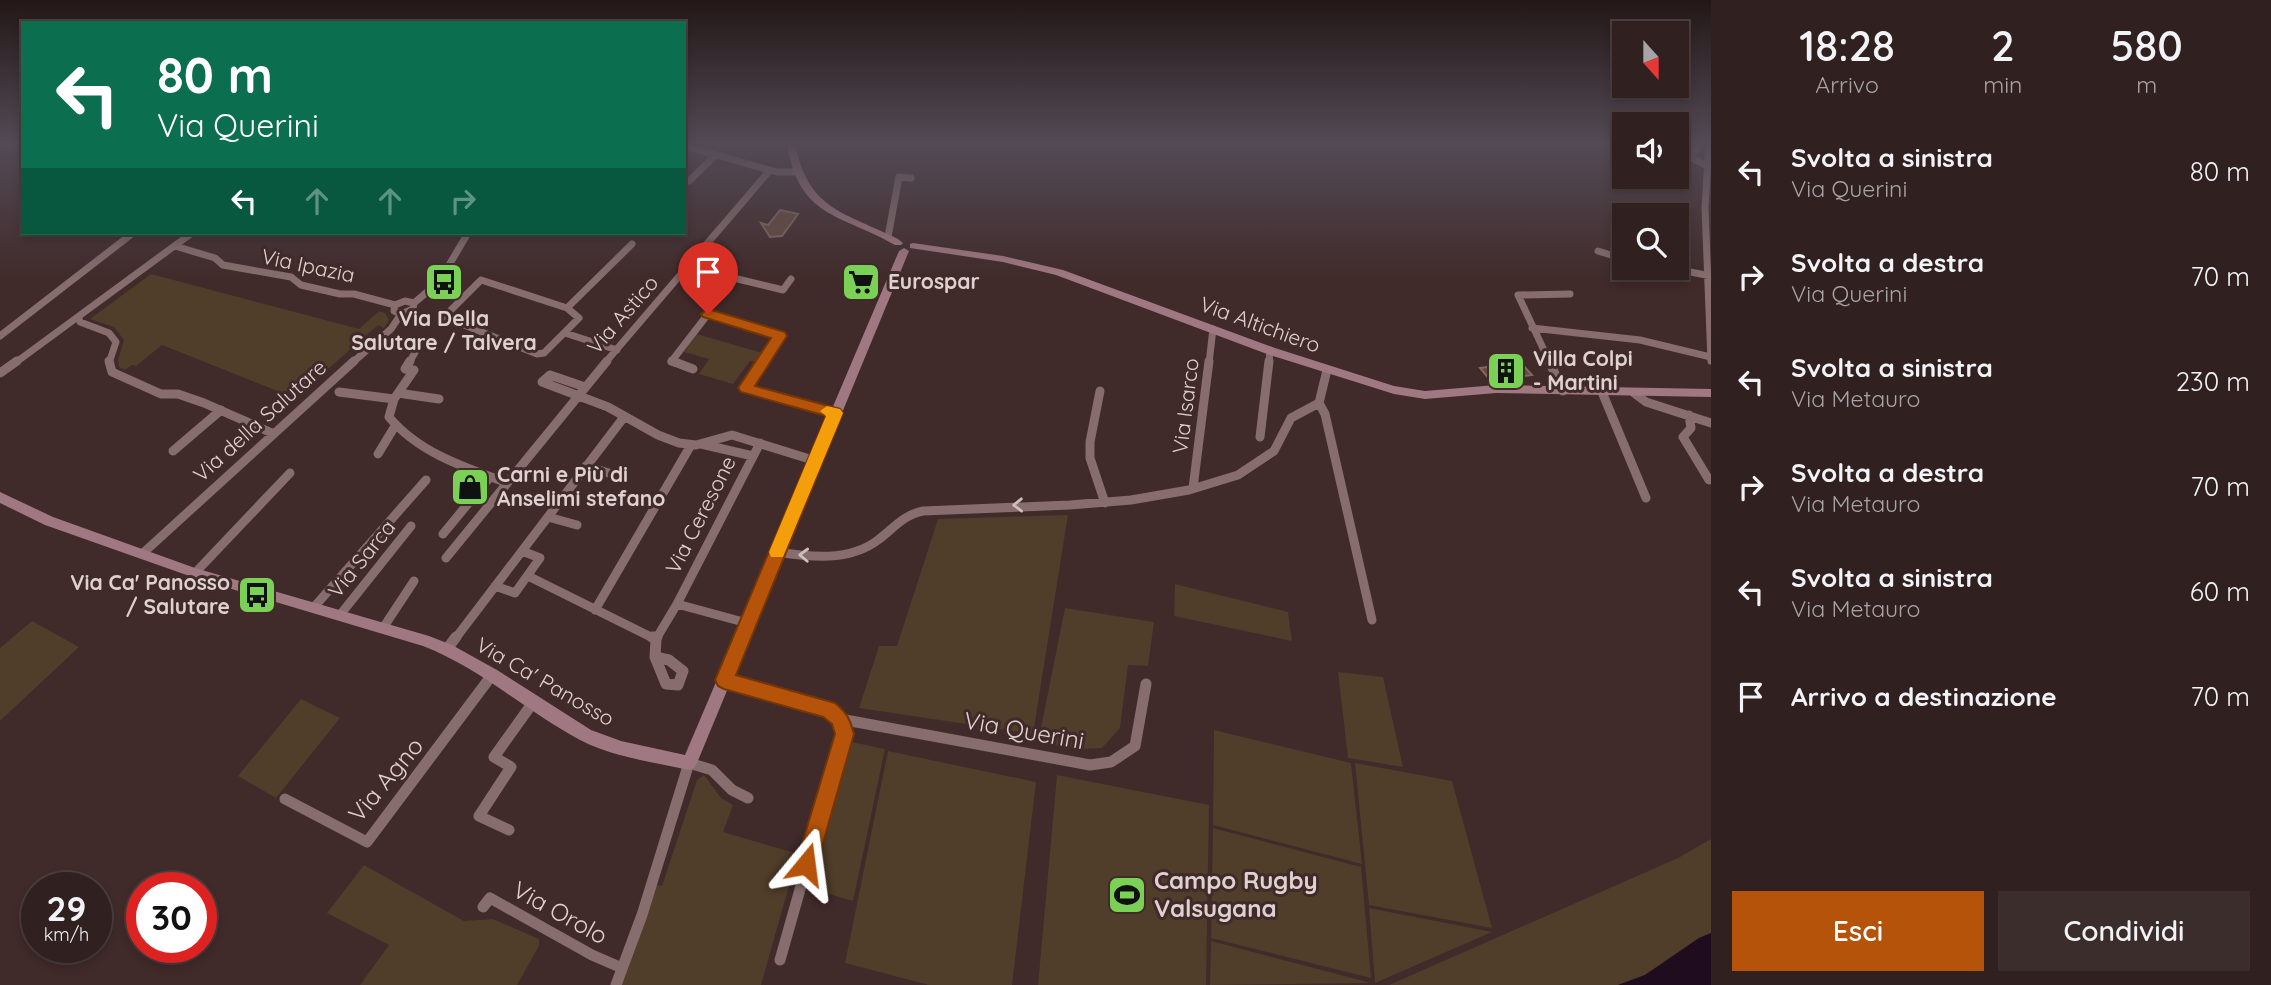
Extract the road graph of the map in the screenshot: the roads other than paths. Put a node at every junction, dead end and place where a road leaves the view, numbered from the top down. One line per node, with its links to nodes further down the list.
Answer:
1 (754, 189): 14 (street, Via Astico)
2 (807, 189): 8 (street, Via Altichiero)
3 (898, 189): 8 (street)
4 (1709, 189): 16 (street)
5 (131, 235): 31 (street)
6 (189, 235): 10 (street)
7 (467, 235): 18 (street, Via della Salutare)
8 (888, 237): 11 (street, Via Altichiero)
9 (632, 244): 23 (street)
10 (175, 246): 22 (street, Via Ipazia); 26 (street)
11 (905, 246): 29 (street, Via Altichiero); 53 (street)
12 (1598, 251): 13 (street)
13 (1612, 255)
14 (688, 267): 17 (street); 33 (street, Via Astico)
15 (1689, 272): 16 (street)
16 (1710, 276): 27 (street)
17 (790, 279)
18 (433, 290): 20 (street); 21 (street, Via della Salutare)
19 (1570, 294): 28 (street)
20 (461, 299): 23 (street); 35 (street)
21 (414, 303): 22 (street, Via della Salutare); 24 (street, Via della Salutare)
22 (395, 305): 24 (street)
23 (568, 308): 25 (street)
24 (401, 314): 58 (street, Via della Salutare)
25 (576, 315): 30 (street); 35 (street)
26 (79, 318): 39 (street); 52 (street)
27 (1710, 318): 36 (street)
28 (1532, 328): 36 (street); 40 (street)
29 (1213, 329): 34 (street, Via Altichiero); 73 (street, Via Isarco)
30 (565, 333): 33 (street); 35 (street)
31 (0, 336)
32 (422, 342): 48 (street)
33 (617, 350): 41 (street, Via Astico)
34 (1270, 350): 38 (street, Via Altichiero); 59 (street)
35 (537, 354)
36 (1711, 359)
37 (692, 369): 53 (street)
38 (1328, 370): 43 (street, Via Altichiero); 51 (street)
39 (0, 373)
40 (1553, 373): 43 (street)
41 (585, 387): 49 (street, Via Astico); 49 (street)
42 (1100, 391): 76 (street)
43 (1563, 391): 45 (street, Via Altichiero)
44 (339, 392): 48 (street)
45 (1602, 392): 46 (street, Via Altichiero); 75 (street)
46 (1634, 393): 47 (street, Via Altichiero); 54 (street, Via Altichiero)
47 (1711, 393)
48 (396, 396): 50 (street); 57 (street)
49 (576, 397): 55 (street); 72 (street, Via Astico)
50 (439, 399)
51 (1319, 402): 73 (street); 93 (street)
52 (221, 410): 58 (street); 62 (street)
53 (835, 413): 65 (street)
54 (1689, 415): 56 (street, Via Altichiero); 71 (street)
55 (624, 416): 61 (street); 66 (street)
56 (1711, 422)
57 (395, 426): 63 (street); 69 (street)
58 (272, 433): 83 (street, Via della Salutare)
59 (1260, 437)
60 (760, 443): 61 (street); 64 (street, Via Ceresone); 65 (street)
61 (696, 445): 64 (street); 91 (street)
62 (173, 451)
63 (378, 454)
64 (752, 456): 89 (street, Via Ceresone)
65 (816, 461): 82 (street)
66 (586, 466): 68 (street); 77 (street)
67 (290, 474): 85 (street)
68 (612, 474)
69 (490, 477): 72 (street); 80 (street)
70 (426, 480): 90 (street)
71 (1709, 480)
72 (505, 482): 84 (street, Via Astico)
73 (1193, 488): 76 (street)
74 (0, 498): 83 (street, Via Ca' Panosso)
75 (1646, 498)
76 (1105, 503): 82 (street, one-way to 82)
77 (548, 517): 78 (street); 81 (street)
78 (577, 525)
79 (411, 526): 92 (street, Via Sarca)
80 (443, 534)
81 (522, 551): 86 (street); 88 (street)
82 (777, 552): 94 (street)
83 (142, 554): 85 (street, Via Ca' Panosso)
84 (446, 558)
85 (195, 573): 90 (street, Via Ca' Panosso)
86 (528, 576): 88 (street); 91 (street)
87 (415, 581): 95 (street)
88 (495, 586): 97 (street)
89 (677, 604): 94 (street, Via Ceresone); 96 (street, Via Ceresone)
90 (314, 606): 92 (street, Via Ca' Panosso)
91 (595, 610): 96 (street)
92 (340, 615): 95 (street, Via Ca' Panosso)
93 (1372, 620)
94 (747, 623): 100 (street)
95 (383, 628): 97 (street, Via Ca' Panosso)
96 (656, 639): 98 (street, Via Ceresone)
97 (447, 649): 99 (street, Via Ca' Panosso)
98 (655, 657)
99 (492, 675): 102 (street, Via Ca' Panosso); 106 (street, Via Agno)
100 (724, 680): 103 (street, Via Querini); 104 (street)
101 (1146, 684): 103 (street, Via Querini)
102 (534, 701): 104 (street, Via Ca' Panosso); 107 (street)
103 (840, 719): 109 (street)
104 (689, 763): 105 (street); 110 (street)
105 (748, 798)
106 (285, 799)
107 (509, 830)
108 (483, 907): 110 (street, Via Orolo)
109 (780, 960)
110 (622, 968): 111 (street)
111 (616, 985)

